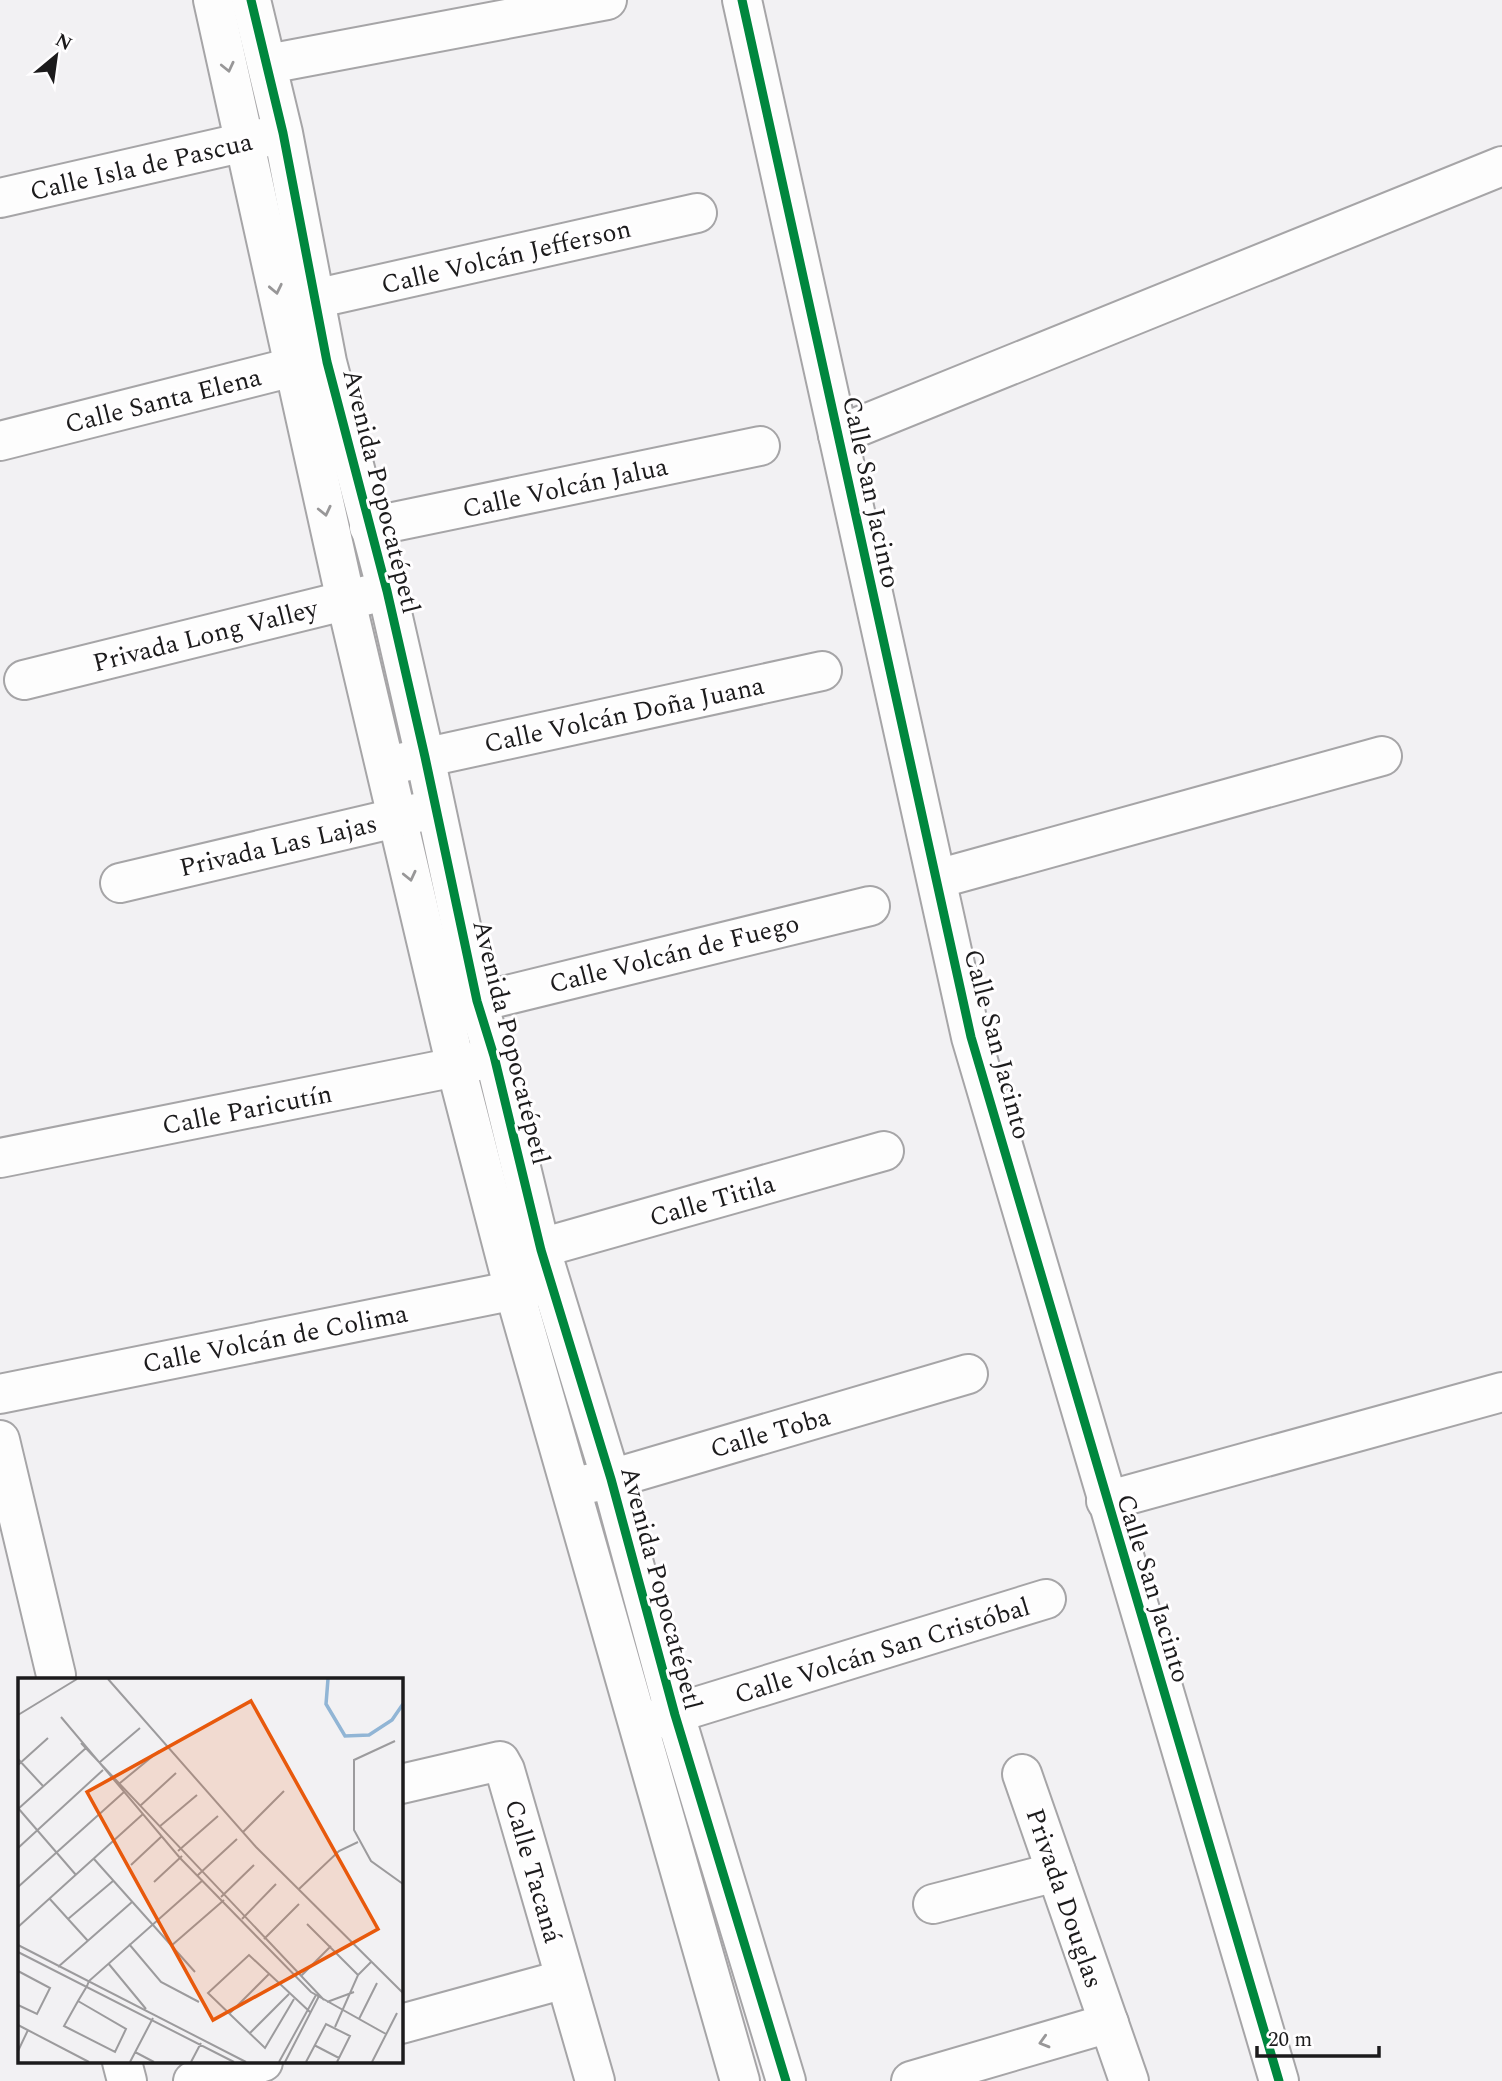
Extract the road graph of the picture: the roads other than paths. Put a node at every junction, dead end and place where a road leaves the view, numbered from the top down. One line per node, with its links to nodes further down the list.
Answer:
1 (213, 0): 7 (street, Avenida Popocatépetl, one-way to 7)
2 (251, 0): 5 (street, Avenida Popocatépetl)
3 (607, 0): 5 (street)
4 (742, 0): 13 (street, Calle San Jacinto)
5 (268, 64): 6 (street, Avenida Popocatépetl)
6 (283, 133): 7 (street, Calle Isla de Pascua); 11 (street, Avenida Popocatépetl)
7 (245, 142): 9 (street, Calle Isla de Pascua); 12 (street, Avenida Popocatépetl, one-way to 12)
8 (1502, 166): 13 (street)
9 (0, 198)
10 (697, 213): 11 (street, Calle Volcán Jefferson)
11 (314, 299): 12 (street, Avenida Popocatépetl)
12 (310, 365): 14 (street, Calle Santa Elena); 16 (street, Avenida Popocatépetl); 18 (street, Avenida Popocatépetl, one-way to 18)
13 (838, 435): 26 (street, Calle San Jacinto)
14 (0, 441)
15 (760, 446): 16 (street, Calle Volcán Jalua)
16 (369, 527): 17 (street, Avenida Popocatépetl)
17 (387, 591): 18 (street, Privada Long Valley); 22 (street, Avenida Popocatépetl)
18 (345, 601): 20 (street, Privada Long Valley); 23 (street, Avenida Popocatépetl)
19 (822, 671): 22 (street, Calle Volcán Doña Juana)
20 (24, 680)
21 (1382, 755): 26 (street)
22 (425, 757): 23 (street, Calle Volcán Doña Juana); 24 (street, Avenida Popocatépetl)
23 (384, 767): 25 (street, Avenida Popocatépetl)
24 (436, 809): 25 (street, Privada Las Lajas); 29 (street, Avenida Popocatépetl)
25 (396, 817): 27 (street, Privada Las Lajas); 29 (street, Avenida Popocatépetl, one-way to 29)
26 (936, 879): 41 (street, Calle San Jacinto)
27 (120, 883)
28 (870, 906): 29 (street, Calle Volcán de Fuego)
29 (460, 1006): 30 (street, Avenida Popocatépetl); 31 (street, Avenida Popocatépetl)
30 (494, 1056): 31 (street, Calle Paricutín); 34 (street, Avenida Popocatépetl)
31 (456, 1067): 33 (street, Calle Paricutín); 34 (street, Avenida Popocatépetl)
32 (884, 1151): 34 (street, Calle Titila)
33 (0, 1158)
34 (527, 1270): 37 (street, Calle Volcán de Colima); 39 (street, Avenida Popocatépetl); 40 (street, Avenida Popocatépetl)
35 (968, 1374): 39 (street, Calle Toba)
36 (1502, 1392): 41 (street)
37 (0, 1394)
38 (0, 1440): 43 (street)
39 (611, 1479): 40 (street, Calle Toba); 44 (street, Avenida Popocatépetl)
40 (571, 1487): 45 (street, Avenida Popocatépetl)
41 (1107, 1501): 62 (street, Calle San Jacinto)
42 (1046, 1599): 44 (street, Calle Volcán San Cristóbal)
43 (56, 1675)
44 (675, 1715): 45 (street, Calle Volcán San Cristóbal); 59 (street, Avenida Popocatépetl)
45 (638, 1724): 58 (street, Avenida Popocatépetl)
46 (1022, 1774): 48 (street, Privada Douglas)
47 (402, 1784): 50 (street, Calle Tacaná)
48 (1056, 1872): 49 (street); 51 (street, Privada Douglas)
49 (933, 1904)
50 (565, 1979): 52 (street); 57 (street, Calle Tacaná)
51 (1109, 2023): 60 (street, one-way to 60); 61 (street, Privada Douglas)
52 (402, 2024)
53 (123, 2064): 55 (street)
54 (256, 2064): 56 (street)
55 (127, 2081)
56 (193, 2081)
57 (595, 2081)
58 (740, 2081)
59 (786, 2081)
60 (911, 2081)
61 (1129, 2081)
62 (1279, 2081)

